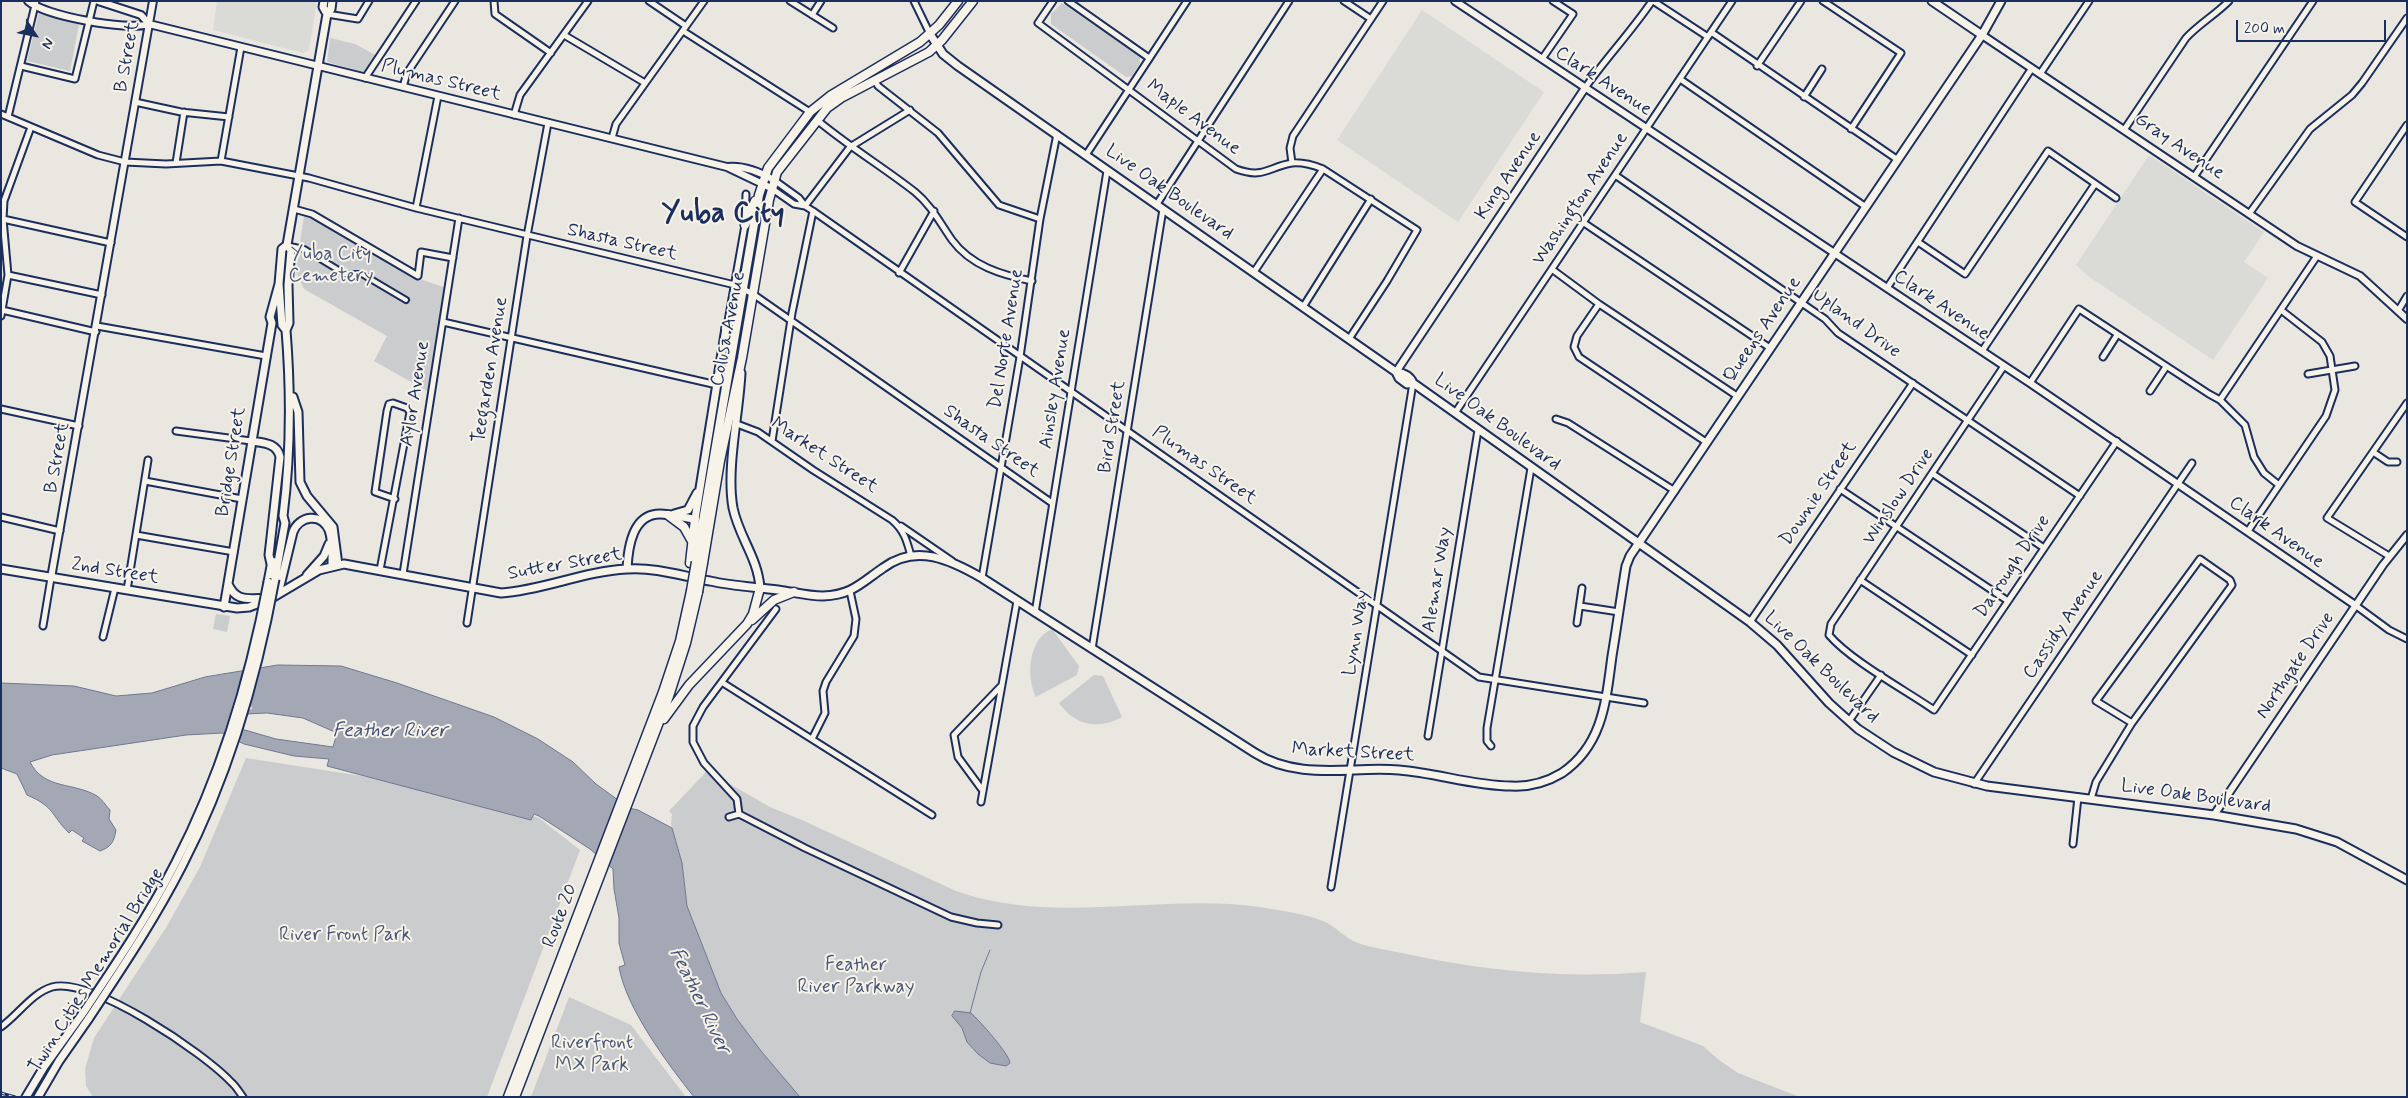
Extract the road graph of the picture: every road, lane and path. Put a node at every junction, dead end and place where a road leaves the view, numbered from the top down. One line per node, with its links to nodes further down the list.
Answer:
1 (28, 1): 36 (street)
2 (94, 1): 41 (street)
3 (98, 1): 42 (street)
4 (153, 1): 42 (street, B Street)
5 (324, 1): 37 (main road)
6 (332, 1): 37 (main road)
7 (369, 1): 37 (street)
8 (416, 1): 61 (street)
9 (456, 1): 65 (street)
10 (494, 1): 51 (street)
11 (588, 1): 47 (street)
12 (649, 1): 44 (street)
13 (704, 1): 44 (street)
14 (790, 1): 38 (street)
15 (821, 1): 38 (street)
16 (914, 1): 45 (street)
17 (958, 1): 45 (highway, Colusa Avenue)
18 (973, 1): 50 (highway, Colusa Avenue)
19 (1053, 1): 66 (street, Maple Avenue)
20 (1068, 1): 52 (street)
21 (1186, 1): 52 (street)
22 (1289, 1): 87 (street, Bird Street)
23 (1344, 1): 40 (street)
24 (1383, 1): 40 (street)
25 (1456, 1): 53 (street, Clark Avenue)
26 (1553, 1): 53 (street)
27 (1652, 1): 46 (street); 67 (street, King Avenue)
28 (1732, 1): 46 (street, Washington Avenue)
29 (1801, 1): 56 (street)
30 (1824, 1): 83 (street)
31 (1932, 1): 48 (main road, Gray Avenue)
32 (2001, 1): 48 (main road, Queens Avenue)
33 (2089, 1): 60 (street)
34 (2229, 1): 84 (street)
35 (2313, 1): 99 (street)
36 (36, 4): 41 (street); 54 (street)
37 (327, 14): 55 (main road)
38 (812, 15): 43 (street)
39 (2407, 18): 114 (street)
40 (1371, 19): 94 (street)
41 (89, 20): 42 (street); 54 (street)
42 (149, 24): 49 (street, Plumas Street); 70 (street, B Street)
43 (833, 28)
44 (684, 29): 64 (street); 73 (street)
45 (930, 34): 50 (main road, Live Oak Boulevard); 57 (highway, Colusa Avenue)
46 (1710, 34): 56 (street); 62 (street, Washington Avenue)
47 (564, 35): 51 (street); 64 (street)
48 (1982, 35): 58 (street, Gray Avenue); 90 (main road, Queens Avenue)
49 (241, 46): 55 (street, Plumas Street); 77 (street)
50 (936, 46): 63 (highway, Colusa Avenue); 85 (main road, Live Oak Boulevard)
51 (551, 53): 75 (street)
52 (1149, 58): 66 (street)
53 (1542, 59): 67 (street, Clark Avenue)
54 (21, 66): 76 (street)
55 (318, 66): 61 (street, Plumas Street); 98 (main road)
56 (1758, 66): 69 (street)
57 (878, 68): 63 (highway); 73 (highway, Colusa Avenue)
58 (2032, 68): 60 (street, Gray Avenue); 122 (street)
59 (1822, 69): 69 (street)
60 (2040, 74): 84 (street, Gray Avenue)
61 (365, 78): 65 (street, Plumas Street)
62 (1680, 79): 82 (street, Washington Avenue); 109 (street)
63 (875, 81): 71 (street); 78 (highway, Colusa Avenue)
64 (645, 83): 86 (street)
65 (402, 87): 68 (street, Plumas Street)
66 (1128, 88): 87 (street, Maple Avenue); 89 (street)
67 (1585, 88): 82 (street, Clark Avenue); 167 (street, King Avenue)
68 (438, 96): 75 (street, Plumas Street); 110 (street)
69 (1804, 97): 83 (street)
70 (135, 102): 72 (street); 92 (street, B Street)
71 (910, 110): 88 (street); 117 (street)
72 (184, 112): 77 (street); 93 (street)
73 (810, 112): 100 (highway, Colusa Avenue)
74 (1, 114): 76 (street, Shasta Street)
75 (514, 115): 79 (street, Plumas Street)
76 (8, 117): 81 (street, Shasta Street)
77 (229, 117): 91 (street)
78 (817, 120): 88 (street); 101 (highway, Colusa Avenue)
79 (548, 123): 86 (street, Plumas Street); 120 (street, Teegarden Avenue)
80 (2407, 125): 121 (street)
81 (31, 127): 92 (street, Shasta Street); 115 (street)
82 (1646, 128): 97 (street, Washington Avenue); 125 (street, Clark Avenue)
83 (1850, 128): 90 (street)
84 (2124, 130): 99 (street, Gray Avenue)
85 (1057, 134): 89 (main road, Live Oak Boulevard); 117 (street, Del Norte Avenue)
86 (612, 138): 100 (street, Plumas Street)
87 (1198, 142): 94 (street, Maple Avenue); 108 (street, Bird Street)
88 (850, 147): 107 (street); 113 (street)
89 (1086, 155): 96 (main road, Live Oak Boulevard)
90 (1898, 160): 109 (main road, Queens Avenue)
91 (221, 161): 93 (street, Shasta Street); 98 (street, Shasta Street)
92 (125, 162): 93 (street, Shasta Street); 123 (street, B Street)
93 (176, 163)
94 (1292, 163): 95 (street, Maple Avenue)
95 (1323, 168): 106 (street, Maple Avenue); 129 (street)
96 (1107, 171): 108 (main road, Live Oak Boulevard); 174 (street, Ainsley Avenue)
97 (1615, 175): 118 (street, Washington Avenue); 142 (street, Upland Drive)
98 (299, 177): 110 (street, Shasta Street); 111 (main road)
99 (2194, 177): 114 (street, Gray Avenue)
100 (763, 179): 101 (street, Plumas Street); 104 (highway, Colusa Avenue)
101 (772, 184): 107 (street, Plumas Street); 137 (highway, Colusa Avenue)
102 (2095, 184): 105 (street); 122 (street); 158 (street)
103 (746, 194): 119 (street, Colusa Avenue)
104 (759, 195): 119 (highway); 135 (highway, Colusa Avenue)
105 (2116, 198)
106 (1371, 199): 144 (street); 156 (street, Maple Avenue)
107 (805, 206): 112 (street, Plumas Street)
108 (1160, 207): 129 (main road, Live Oak Boulevard); 187 (street, Bird Street)
109 (1866, 207): 125 (main road, Queens Avenue)
110 (416, 208): 116 (street, Shasta Street)
111 (294, 209): 124 (main road); 127 (street)
112 (813, 211): 130 (street, Plumas Street); 150 (street)
113 (934, 211): 130 (street); 132 (street)
114 (2249, 214): 126 (street, Gray Avenue)
115 (3, 218): 123 (street); 131 (street)
116 (459, 218): 120 (street, Shasta Street); 127 (street, Aylor Avenue)
117 (1040, 219): 132 (street, Del Norte Avenue)
118 (1584, 223): 128 (street, Washington Avenue); 157 (street)
119 (745, 225): 134 (street, Colusa Avenue)
120 (527, 236): 134 (street, Shasta Street); 155 (street, Teegarden Avenue)
121 (2407, 237)
122 (1918, 242): 136 (street)
123 (111, 243): 138 (street, B Street)
124 (288, 245): 133 (main road); 140 (street); 153 (main road)
125 (1834, 254): 136 (street, Clark Avenue); 142 (main road, Queens Avenue)
126 (2317, 256): 145 (street); 146 (street, Gray Avenue)
127 (454, 258): 149 (street, Aylor Avenue)
128 (1553, 270): 143 (street); 180 (street, Washington Avenue)
129 (1254, 272): 144 (main road, Live Oak Boulevard)
130 (899, 273): 160 (street, Plumas Street)
131 (8, 275): 138 (street); 147 (street)
132 (1032, 281): 160 (street, Del Norte Avenue)
133 (279, 284): 153 (main road); 159 (main road, Bridge Street)
134 (735, 285): 135 (street, Shasta Street); 151 (street, Colusa Avenue)
135 (743, 288): 137 (street, Shasta Street); 141 (highway, Colusa Avenue)
136 (1887, 288): 158 (street, Clark Avenue)
137 (753, 294): 150 (street, Shasta Street); 162 (highway, Colusa Avenue)
138 (102, 295): 152 (street, B Street)
139 (2407, 296): 146 (street)
140 (406, 300)
141 (740, 303): 151 (highway); 226 (highway, Colusa Avenue)
142 (1801, 303): 157 (main road, Queens Avenue); 171 (street, Upland Drive)
143 (1599, 304): 176 (street); 191 (street)
144 (1303, 307): 156 (main road, Live Oak Boulevard)
145 (2281, 310): 166 (street); 177 (street)
146 (2398, 310): 148 (street, Gray Avenue)
147 (2, 313): 152 (street)
148 (2407, 319)
149 (443, 322): 155 (street); 233 (street, Aylor Avenue)
150 (792, 322): 189 (street); 196 (street, Shasta Street)
151 (726, 328): 172 (main road, Colusa Avenue)
152 (96, 329): 159 (street); 184 (street, B Street)
153 (286, 330): 173 (main road)
154 (2118, 335): 161 (street); 165 (street); 169 (street)
155 (511, 338): 172 (street); 243 (street, Teegarden Avenue)
156 (1349, 339): 167 (main road, Live Oak Boulevard)
157 (1770, 348): 176 (main road, Queens Avenue)
158 (1982, 351): 163 (street, Clark Avenue)
159 (266, 356): 188 (main road, Bridge Street)
160 (1020, 357): 174 (street, Plumas Street); 196 (street, Del Norte Avenue)
161 (2103, 357)
162 (742, 358): 183 (main road); 226 (highway, Colusa Avenue)
163 (2004, 366): 169 (street, Clark Avenue); 182 (street, Winslow Drive)
164 (2354, 366): 166 (street)
165 (2166, 367): 175 (street); 177 (street)
166 (2333, 370): 168 (street); 202 (street)
167 (1396, 372): 170 (main road, Live Oak Boulevard)
168 (2308, 374)
169 (2030, 382): 190 (street, Clark Avenue)
170 (1413, 383): 180 (main road, Live Oak Boulevard); 253 (street, Lynn Way)
171 (1913, 383): 182 (street, Upland Drive); 203 (street, Downie Street)
172 (716, 385): 201 (main road, Colusa Avenue)
173 (290, 390): 210 (main road); 229 (main road)
174 (1071, 391): 187 (street, Plumas Street); 208 (street, Ainsley Avenue)
175 (2150, 392)
176 (1737, 396): 191 (main road, Queens Avenue)
177 (2220, 400): 202 (street)
178 (2407, 403): 192 (street)
179 (1, 410): 184 (street)
180 (1455, 413): 185 (main road, Live Oak Boulevard)
181 (1556, 419): 204 (street)
182 (1969, 421): 198 (street, Winslow Drive); 205 (street, Upland Drive)
183 (736, 424): 189 (street, Market Street); 241 (main road)
184 (79, 426): 215 (street, B Street)
185 (1478, 430): 197 (main road, Live Oak Boulevard); 266 (street, Alemar Way)
186 (176, 431): 188 (street)
187 (1128, 431): 253 (street, Plumas Street); 265 (street, Bird Street)
188 (251, 441): 206 (main road, Bridge Street); 227 (main road)
189 (772, 441): 213 (street, Market Street)
190 (2117, 441): 200 (street, Clark Avenue); 205 (street, Darrough Drive)
191 (1706, 442): 204 (main road, Queens Avenue)
192 (2373, 452): 194 (street); 225 (street)
193 (148, 460): 199 (street)
194 (2397, 462)
195 (2192, 463): 200 (street, Cassidy Avenue)
196 (1000, 467): 208 (street, Shasta Street); 235 (street, Del Norte Avenue)
197 (1531, 468): 221 (main road, Live Oak Boulevard); 269 (street)
198 (1933, 474): 214 (street, Winslow Drive); 222 (street)
199 (145, 481): 206 (street); 217 (street)
200 (2178, 483): 216 (street, Clark Avenue); 282 (street, Cassidy Avenue)
201 (700, 485): 209 (main road); 212 (main road, Colusa Avenue)
202 (2279, 485): 216 (street)
203 (1840, 489): 214 (street); 258 (street, Downie Street)
204 (1675, 491): 221 (main road, Queens Avenue)
205 (2080, 496): 222 (street, Darrough Drive)
206 (242, 499): 223 (main road, Bridge Street)
207 (394, 499): 207 (street); 232 (street)
208 (1052, 502): 257 (street, Ainsley Avenue)
209 (668, 515): 212 (main road); 220 (highway); 230 (main road)
210 (283, 516): 227 (main road); 236 (main road)
211 (1, 517): 215 (street)
212 (695, 519): 220 (highway)
213 (892, 520): 224 (street, Market Street); 228 (street, Market Street)
214 (1896, 527): 237 (street, Winslow Drive); 250 (street)
215 (60, 531): 234 (street, B Street)
216 (2248, 531): 251 (street, Clark Avenue)
217 (136, 535): 223 (street); 244 (street)
218 (2407, 535): 225 (street, Northgate Drive)
219 (330, 538): 229 (main road); 236 (main road); 238 (main road)
220 (693, 543): 226 (highway)
221 (1639, 544): 256 (main road, Queens Avenue); 258 (main road, Live Oak Boulevard)
222 (2044, 548): 250 (street, Darrough Drive)
223 (234, 552): 239 (main road, Bridge Street)
224 (911, 556): 228 (main road, Market Street); 246 (main road, Sutter Street)
225 (2389, 556): 251 (street, Northgate Drive)
226 (696, 563): 245 (highway, Colusa Avenue, bridge)
227 (271, 564): 236 (main road)
228 (957, 564): 235 (main road, Market Street)
229 (335, 565): 232 (main road, Sutter Street); 238 (main road)
230 (627, 569): 241 (main road, Sutter Street); 243 (main road, Sutter Street)
231 (1, 570): 234 (main road, 2nd Street)
232 (380, 570): 233 (main road, Sutter Street)
233 (403, 574): 243 (main road, Sutter Street)
234 (51, 578): 240 (main road, 2nd Street); 262 (street, B Street)
235 (982, 578): 249 (main road, Market Street)
236 (275, 579): 295 (main road, Twin Cities Memorial Bridge, bridge); 295 (main road, Twin Cities Memorial Bridge, bridge)
237 (1860, 580): 267 (street); 268 (street, Winslow Drive)
238 (301, 582): 248 (main road)
239 (228, 584): 248 (main road); 252 (main road, Bridge Street)
240 (115, 588): 244 (main road, 2nd Street); 263 (street)
241 (760, 588): 247 (main road, Sutter Street); 261 (highway)
242 (1582, 588): 254 (street)
243 (472, 589): 259 (street, Teegarden Avenue)
244 (127, 590): 252 (main road, 2nd Street)
245 (692, 591): 278 (highway, Colusa Avenue); 280 (highway, Colusa Avenue)
246 (850, 591): 247 (main road, Sutter Street); 277 (street)
247 (794, 592): 261 (highway)
248 (270, 599): 252 (main road)
249 (1017, 601): 257 (main road, Market Street); 271 (street)
250 (2008, 601): 267 (street, Darrough Drive)
251 (2355, 605): 264 (street, Clark Avenue); 289 (street, Northgate Drive)
252 (224, 606)
253 (1377, 606): 266 (street, Plumas Street); 281 (street, Lynn Way)
254 (1580, 606): 256 (street); 260 (street)
255 (776, 609): 270 (street)
256 (1619, 612): 272 (main road, Queens Avenue)
257 (1035, 613): 265 (main road, Market Street)
258 (1750, 622): 274 (main road, Live Oak Boulevard)
259 (467, 623)
260 (1577, 623)
261 (747, 624): 278 (highway)
262 (43, 626)
263 (103, 637)
264 (2407, 639)
265 (1092, 649): 281 (main road, Market Street)
266 (1442, 651): 269 (street, Plumas Street); 276 (street, Alemar Way)
267 (1972, 655): 268 (street, Darrough Drive)
268 (1882, 675): 274 (street)
269 (1496, 681): 272 (street, Plumas Street); 279 (street)
270 (723, 683): 277 (street); 287 (street)
271 (1002, 685): 283 (street); 283 (street)
272 (1606, 698): 273 (street, Plumas Street); 281 (main road, Market Street)
273 (1644, 703)
274 (1849, 721): 282 (main road, Live Oak Boulevard)
275 (2132, 723): 275 (street); 285 (street)
276 (1428, 736)
277 (812, 739): 288 (street)
278 (652, 740): 280 (highway, Colusa Avenue)
279 (1491, 746)
280 (646, 748): 302 (highway, Route 20); 303 (highway, Route 20)
281 (1349, 771): 293 (street, Lynn Way)
282 (1974, 784): 284 (main road, Live Oak Boulevard)
283 (984, 791): 286 (street)
284 (2078, 797): 285 (main road, Live Oak Boulevard); 291 (street)
285 (2091, 799): 289 (main road, Live Oak Boulevard)
286 (982, 802)
287 (739, 814): 290 (street); 294 (street)
288 (932, 815)
289 (2214, 815): 292 (main road, Live Oak Boulevard)
290 (729, 816)
291 (2074, 844)
292 (2407, 880)
293 (1331, 886)
294 (998, 925)
295 (86, 1016): 297 (main road, Twin Cities Memorial Bridge); 300 (main road, Twin Cities Memorial Bridge)
296 (1, 1027): 301 (street)
297 (58, 1049): 298 (main road, Twin Cities Memorial Bridge); 299 (main road, Twin Cities Memorial Bridge)
298 (26, 1097)
299 (31, 1097)
300 (38, 1097)
301 (243, 1097)
302 (508, 1097)
303 (515, 1097)

